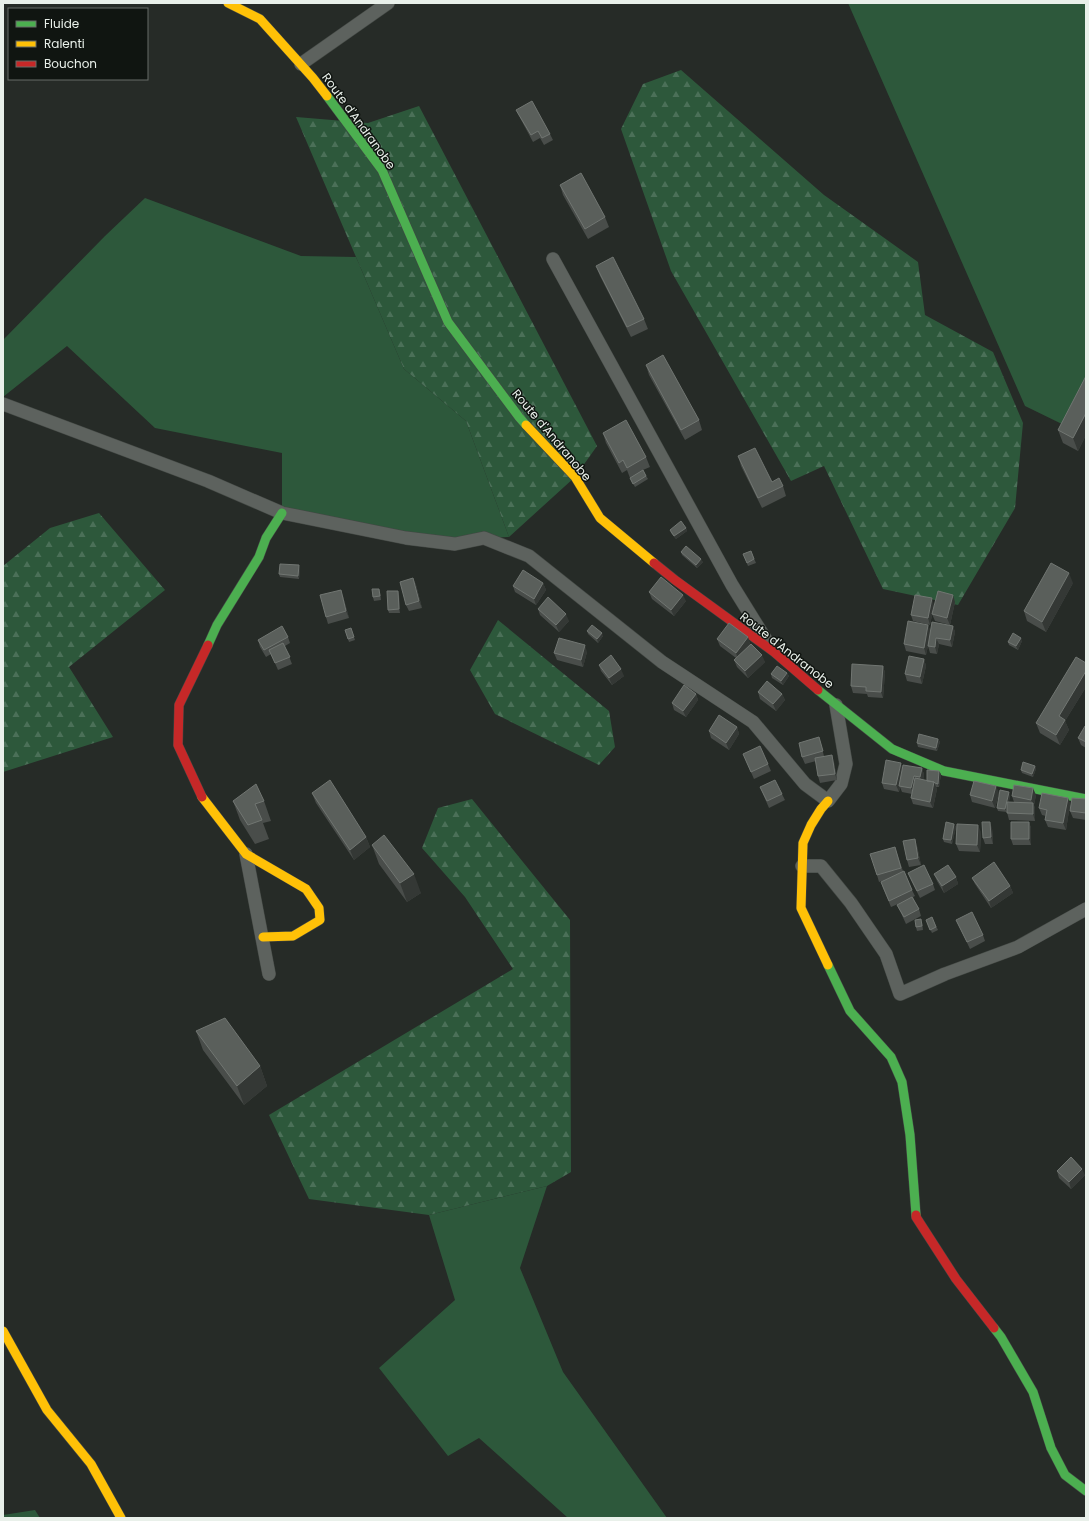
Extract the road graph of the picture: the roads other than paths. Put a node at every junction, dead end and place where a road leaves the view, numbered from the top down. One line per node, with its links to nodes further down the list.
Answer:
1 (228, 3): 3 (street, Route d'Andranobe)
2 (388, 3): 3 (street)
3 (301, 64): 7 (street, Route d'Andranobe)
4 (552, 259): 7 (street)
5 (3, 404): 6 (street)
6 (282, 513): 10 (street); 11 (street)
7 (774, 652): 8 (street, Route d'Andranobe)
8 (836, 705): 9 (street, Route d'Andranobe); 10 (street)
9 (1086, 799)
10 (828, 801): 12 (street)
11 (246, 854): 14 (street); 14 (street)
12 (802, 866): 13 (street); 17 (street)
13 (1086, 909)
14 (263, 937): 15 (street)
15 (269, 974)
16 (3, 1331): 18 (street)
17 (1086, 1491)
18 (121, 1518)

